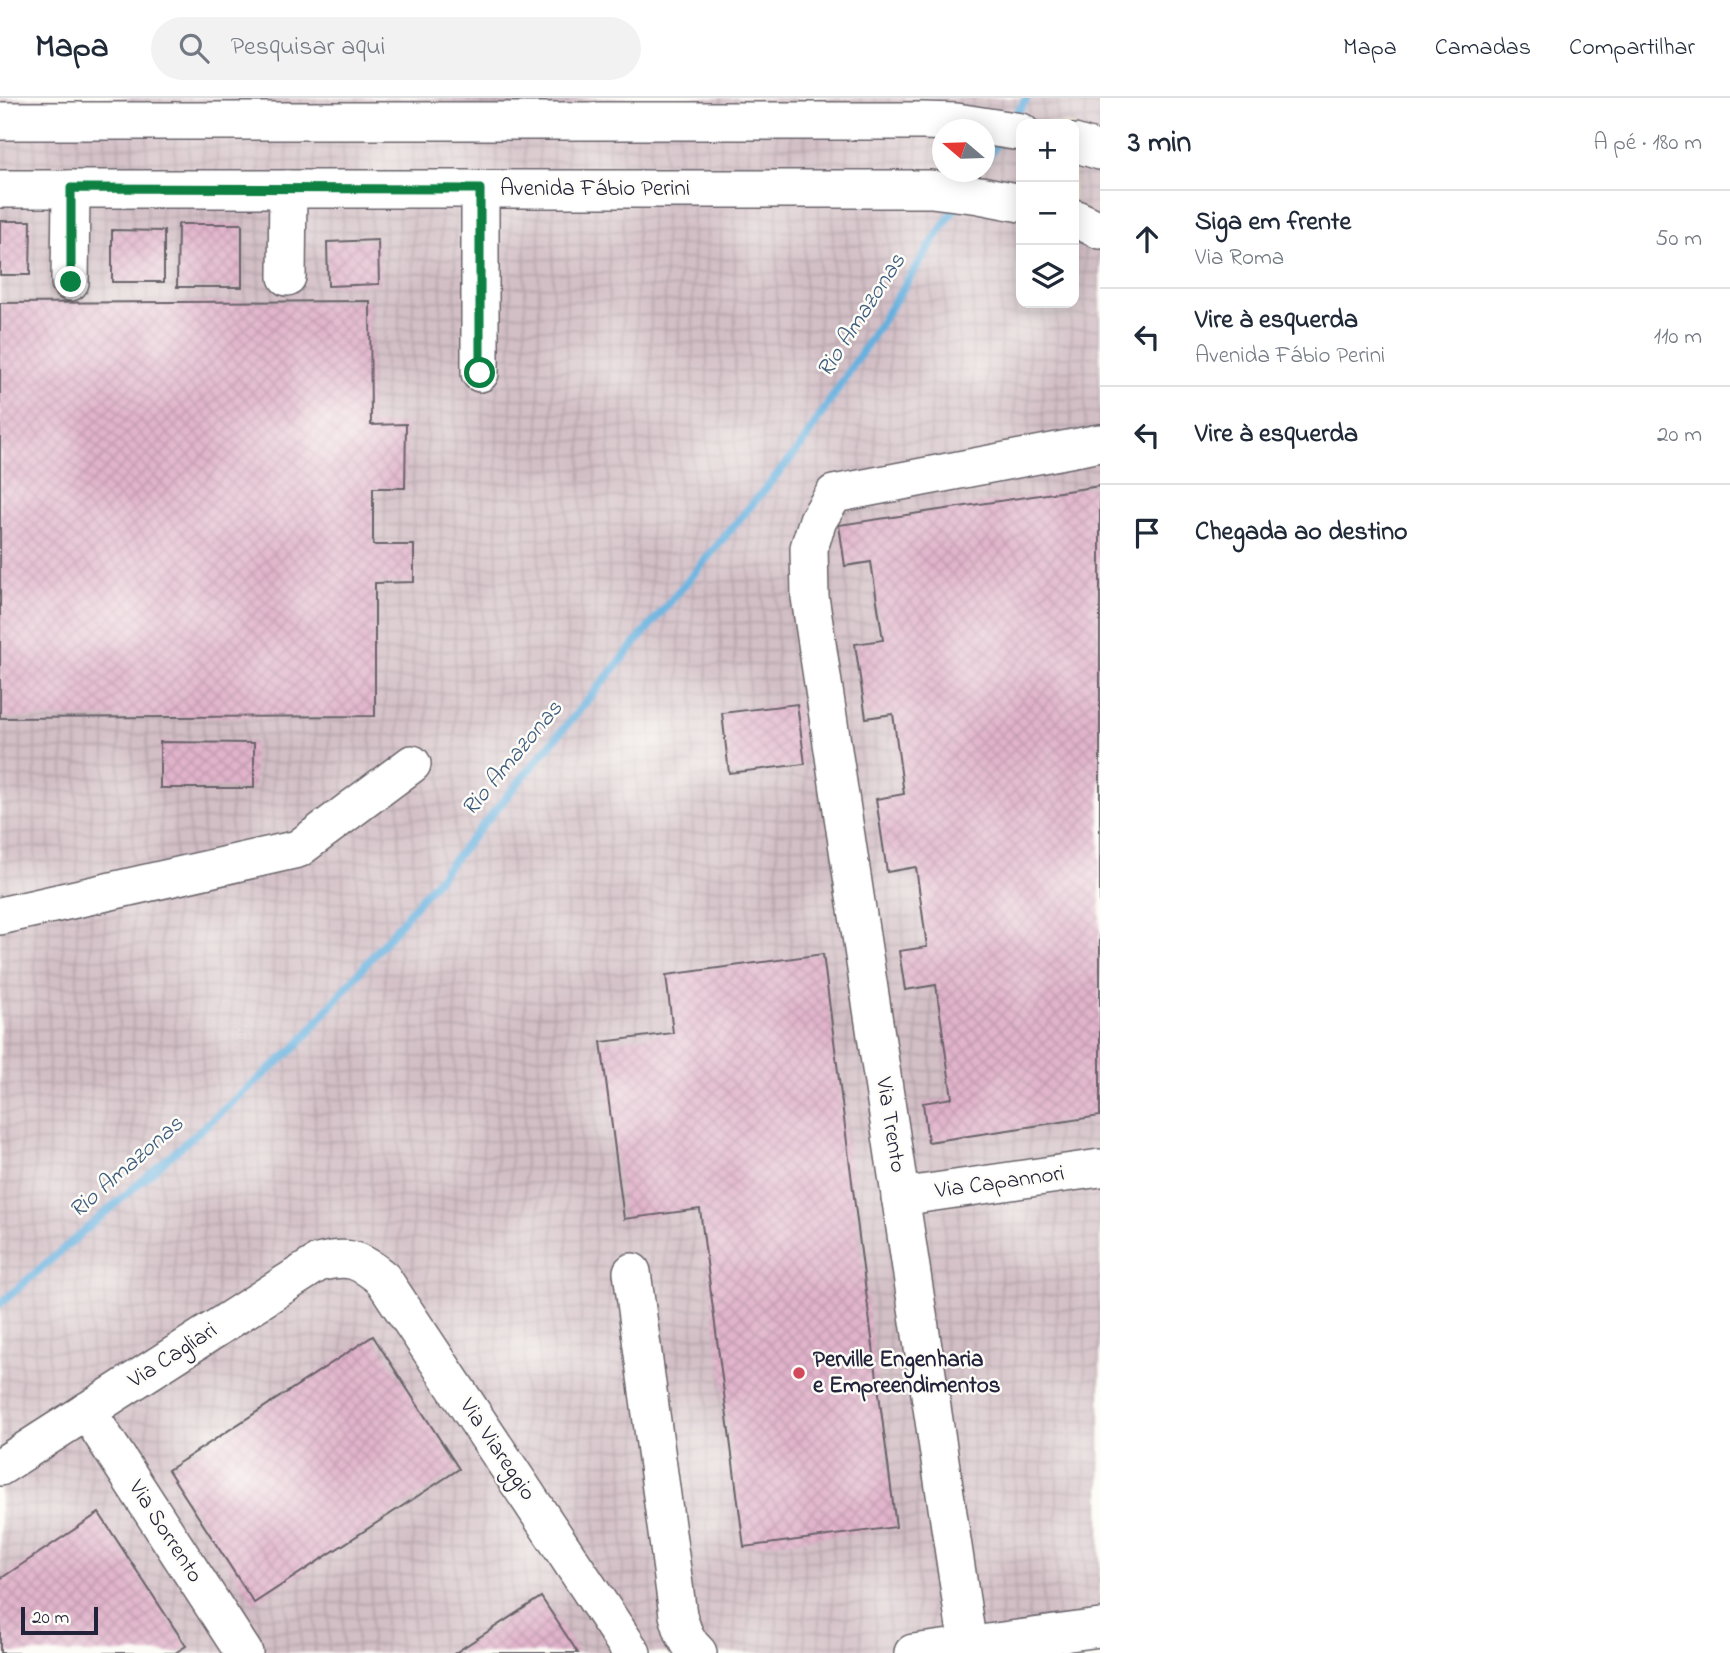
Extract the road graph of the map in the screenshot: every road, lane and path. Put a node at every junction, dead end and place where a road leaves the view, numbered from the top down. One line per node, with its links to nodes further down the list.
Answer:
1 (480, 109): 2 (street); 4 (street)
2 (839, 109): 3 (street)
3 (920, 109): 5 (street)
4 (0, 121)
5 (1016, 131)
6 (1079, 145): 7 (street)
7 (1100, 150)
8 (0, 188): 9 (street, Avenida Fábio Perini)
9 (71, 188): 10 (street, Avenida Fábio Perini); 16 (street)
10 (288, 189): 11 (street, Avenida Fábio Perini); 15 (street)
11 (480, 189): 12 (street, Avenida Fábio Perini); 17 (street)
12 (1016, 202)
13 (1079, 220): 14 (street)
14 (1100, 230)
15 (287, 277)
16 (71, 282)
17 (480, 373)
18 (1100, 443): 22 (street, Via Trento)
19 (412, 764): 20 (street)
20 (0, 916)
21 (1100, 1168): 22 (street, Via Capannori)
22 (901, 1197): 29 (street, Via Trento)
23 (351, 1259): 25 (street, Via Cagliari); 31 (street, Via Viareggio)
24 (632, 1272): 27 (street)
25 (87, 1411): 26 (street, Via Cagliari); 30 (street, Via Sorrento)
26 (0, 1467)
27 (675, 1588): 32 (street); 33 (street)
28 (1100, 1628): 29 (street)
29 (968, 1649): 34 (street)
30 (244, 1653)
31 (632, 1653)
32 (655, 1653)
33 (698, 1653)
34 (913, 1653)

